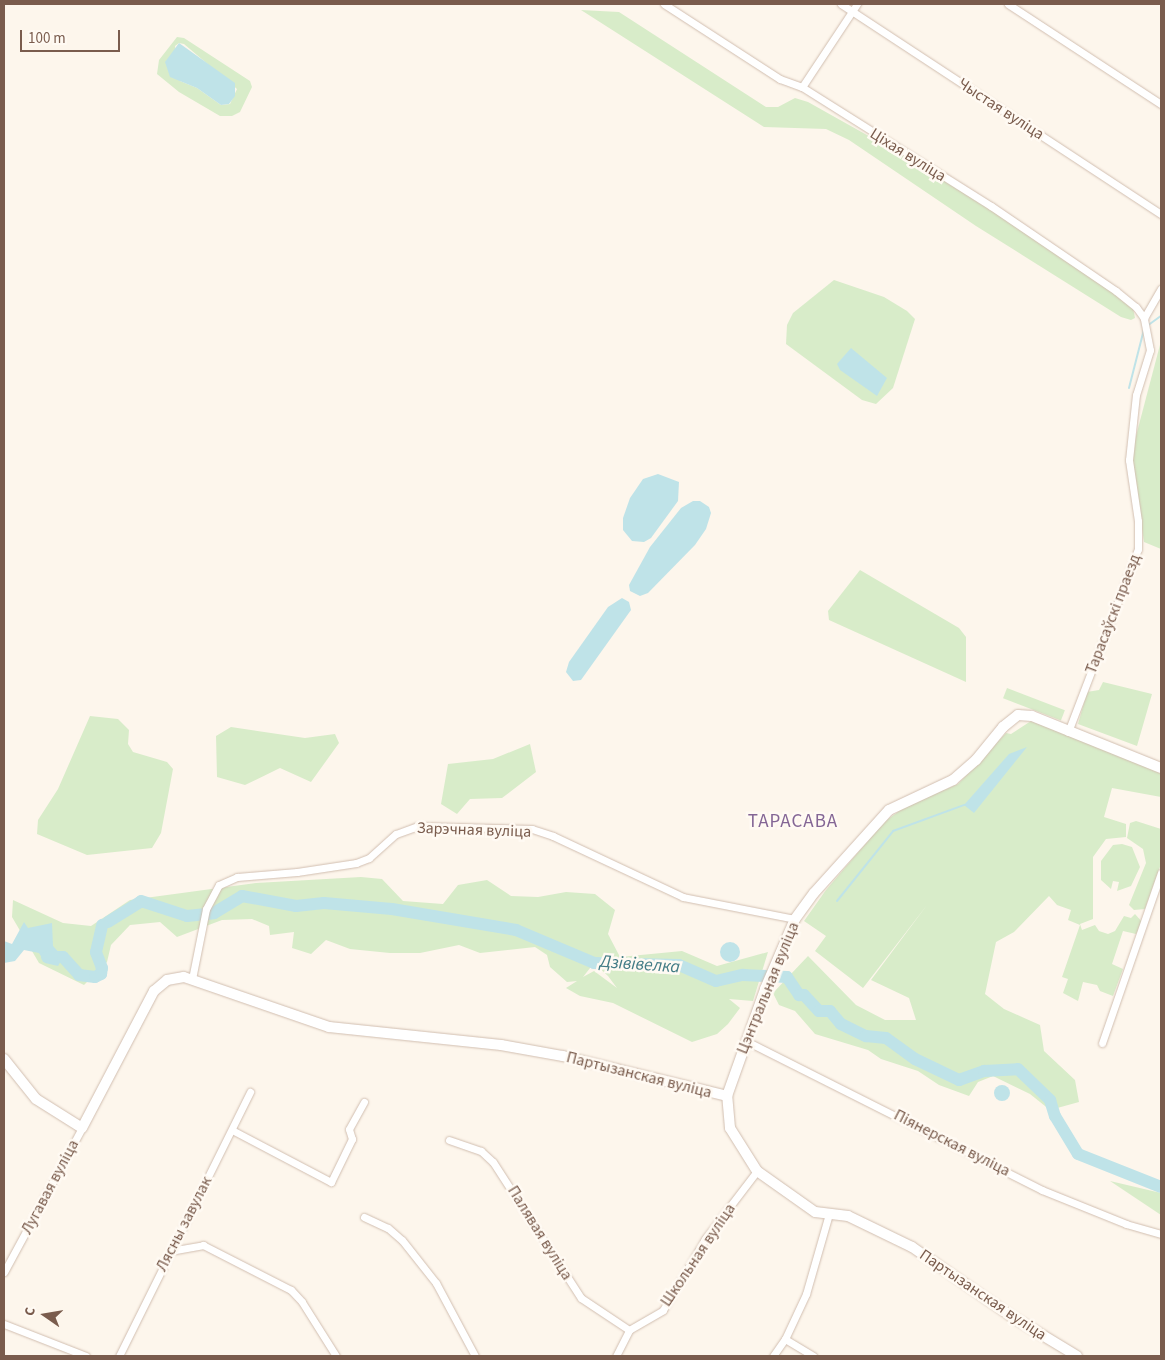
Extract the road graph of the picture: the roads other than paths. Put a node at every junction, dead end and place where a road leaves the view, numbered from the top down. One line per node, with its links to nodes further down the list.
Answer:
1 (664, 4): 6 (street, Ціхая вуліца)
2 (840, 4): 5 (street, Чыстая вуліца)
3 (858, 4): 5 (street)
4 (1008, 4): 7 (street)
5 (852, 12): 6 (street); 8 (street, Чыстая вуліца)
6 (802, 87): 10 (street, Ціхая вуліца)
7 (1161, 104)
8 (1161, 214)
9 (1161, 288): 10 (street)
10 (1144, 318): 11 (street, Тарасаўскі праезд)
11 (1068, 732): 12 (street, Цэнтральная вуліца); 15 (street, Цэнтральная вуліца)
12 (1161, 768)
13 (1161, 873): 14 (street)
14 (1158, 891): 19 (street)
15 (795, 919): 16 (street, Зарэчная вуліца); 18 (street, Цэнтральная вуліца)
16 (192, 979): 17 (street, Партызанская вуліца); 22 (street, Партызанская вуліца)
17 (146, 1003): 24 (street, Лугавая вуліца)
18 (746, 1041): 22 (street, Цэнтральная вуліца); 30 (street, Піянерская вуліца)
19 (1102, 1043)
20 (4, 1059): 24 (street, Лугавая вуліца)
21 (250, 1092): 25 (street, Лясны завулак)
22 (727, 1096): 27 (street, Партызанская вуліца)
23 (364, 1102): 25 (street)
24 (82, 1128): 32 (street, Лугавая вуліца)
25 (232, 1130): 31 (street, Лясны завулак)
26 (449, 1140): 34 (street, Палявая вуліца)
27 (757, 1171): 28 (street, Партызанская вуліца); 34 (street, Школьная вуліца)
28 (829, 1214): 35 (street); 43 (street, Партызанская вуліца)
29 (364, 1217): 39 (street)
30 (1161, 1234)
31 (170, 1251): 37 (street, Лясны завулак); 38 (street)
32 (4, 1272)
33 (4, 1324): 36 (street)
34 (629, 1330): 40 (street)
35 (785, 1339): 41 (street); 42 (street)
36 (86, 1356)
37 (119, 1356)
38 (336, 1356)
39 (475, 1356)
40 (616, 1356)
41 (773, 1356)
42 (813, 1356)
43 (1077, 1356)

